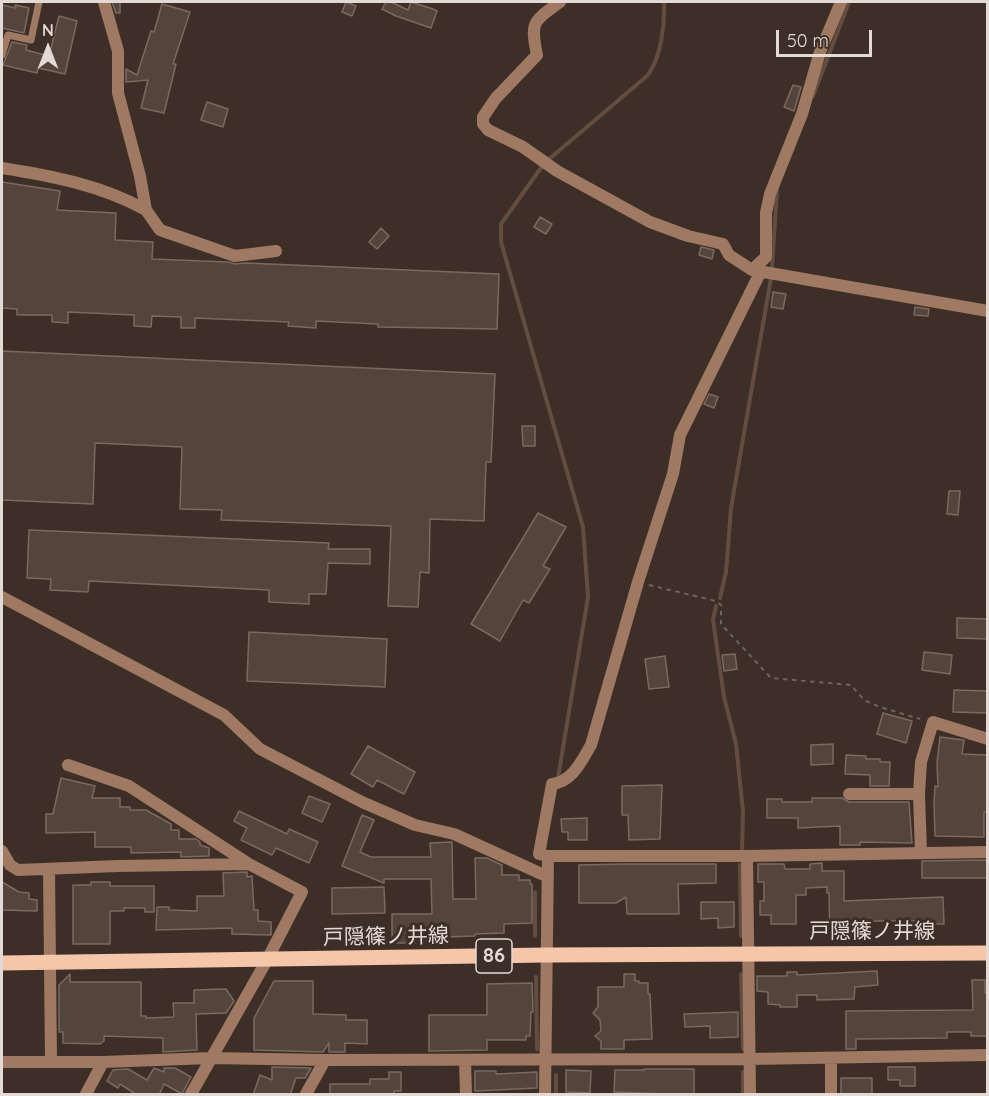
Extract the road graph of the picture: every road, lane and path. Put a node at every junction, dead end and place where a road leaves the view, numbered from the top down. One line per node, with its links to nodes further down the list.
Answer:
1 (39, 2): 5 (lane)
2 (104, 2): 7 (street)
3 (560, 2): 9 (street)
4 (841, 2): 9 (street)
5 (2, 55)
6 (2, 168): 7 (street)
7 (146, 210): 8 (street)
8 (276, 251)
9 (756, 271): 10 (street); 11 (street)
10 (987, 311)
11 (638, 582): 13 (path); 21 (street)
12 (2, 597): 25 (street)
13 (933, 722): 14 (street); 17 (street)
14 (987, 739)
15 (68, 765): 23 (street)
16 (849, 794): 17 (street)
17 (919, 794): 20 (street)
18 (2, 851): 24 (street)
19 (987, 852): 20 (street)
20 (921, 853): 22 (street)
21 (548, 856): 22 (street); 25 (street)
22 (747, 856): 27 (street)
23 (249, 864): 24 (street); 29 (street)
24 (49, 870): 31 (street)
25 (546, 876): 28 (street)
26 (987, 953): 27 (main road, 戸隠篠ノ井線 / 86)
27 (748, 954): 28 (main road, 戸隠篠ノ井線 / 86); 36 (street)
28 (546, 955): 29 (main road, 戸隠篠ノ井線 / 86); 35 (street)
29 (267, 960): 31 (main road, 戸隠篠ノ井線 / 86); 33 (street)
30 (2, 963): 31 (main road, 戸隠篠ノ井線 / 86)
31 (50, 963): 39 (street)
32 (987, 1056): 34 (street)
33 (211, 1058): 37 (street); 41 (street); 43 (street)
34 (831, 1058): 36 (street); 48 (street)
35 (545, 1059): 36 (street); 38 (street); 46 (street)
36 (749, 1059): 47 (street)
37 (325, 1060): 38 (street); 44 (street)
38 (465, 1060): 45 (street)
39 (51, 1061): 40 (street); 41 (street)
40 (2, 1062)
41 (103, 1062): 42 (street)
42 (86, 1095)
43 (191, 1095)
44 (306, 1095)
45 (466, 1095)
46 (545, 1095)
47 (750, 1095)
48 (831, 1095)

